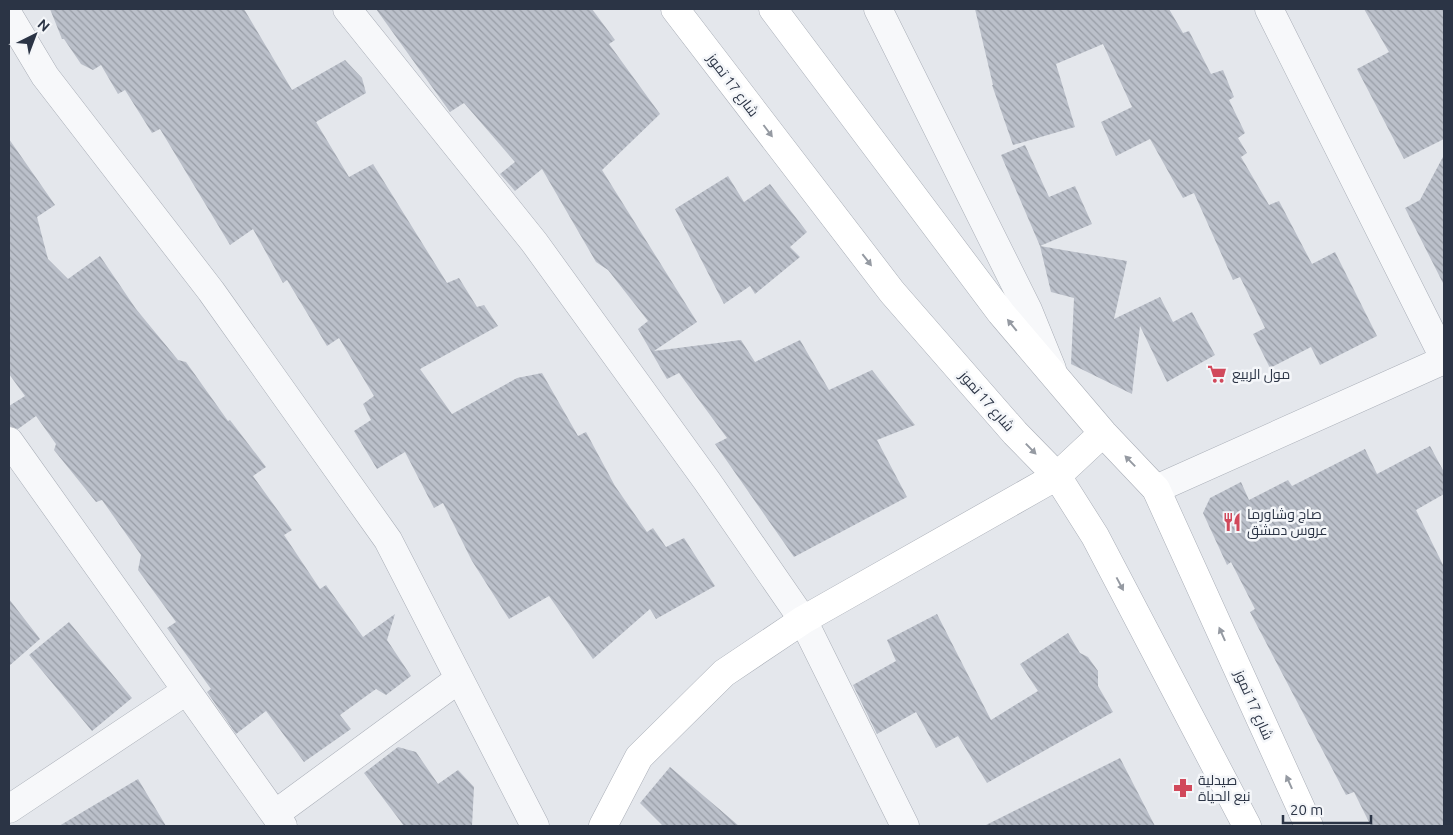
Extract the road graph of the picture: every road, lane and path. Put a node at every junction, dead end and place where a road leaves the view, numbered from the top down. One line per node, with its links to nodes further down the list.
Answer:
1 (347, 9): 14 (street)
2 (675, 9): 12 (main road, شارع 17 تموز, one-way to 12)
3 (773, 9): 8 (main road, شارع 17 تموز, one-way to 3)
4 (878, 9): 8 (street)
5 (1269, 9): 7 (street)
6 (9, 16): 15 (street)
7 (1444, 359): 13 (street)
8 (1056, 380): 9 (main road, شارع 17 تموز)
9 (1103, 433): 12 (main road); 13 (main road, شارع 17 تموز, one-way to 9)
10 (9, 441): 11 (street)
11 (17, 470): 16 (street)
12 (1057, 476): 14 (main road); 22 (main road, شارع 17 تموز, one-way to 22)
13 (1156, 489): 23 (main road, شارع 17 تموز, one-way to 13)
14 (803, 620): 20 (main road); 21 (street)
15 (459, 679): 18 (street); 19 (street)
16 (186, 691): 17 (street); 18 (street)
17 (9, 810)
18 (279, 820)
19 (535, 826)
20 (603, 826)
21 (905, 826)
22 (1247, 826)
23 (1309, 826)

